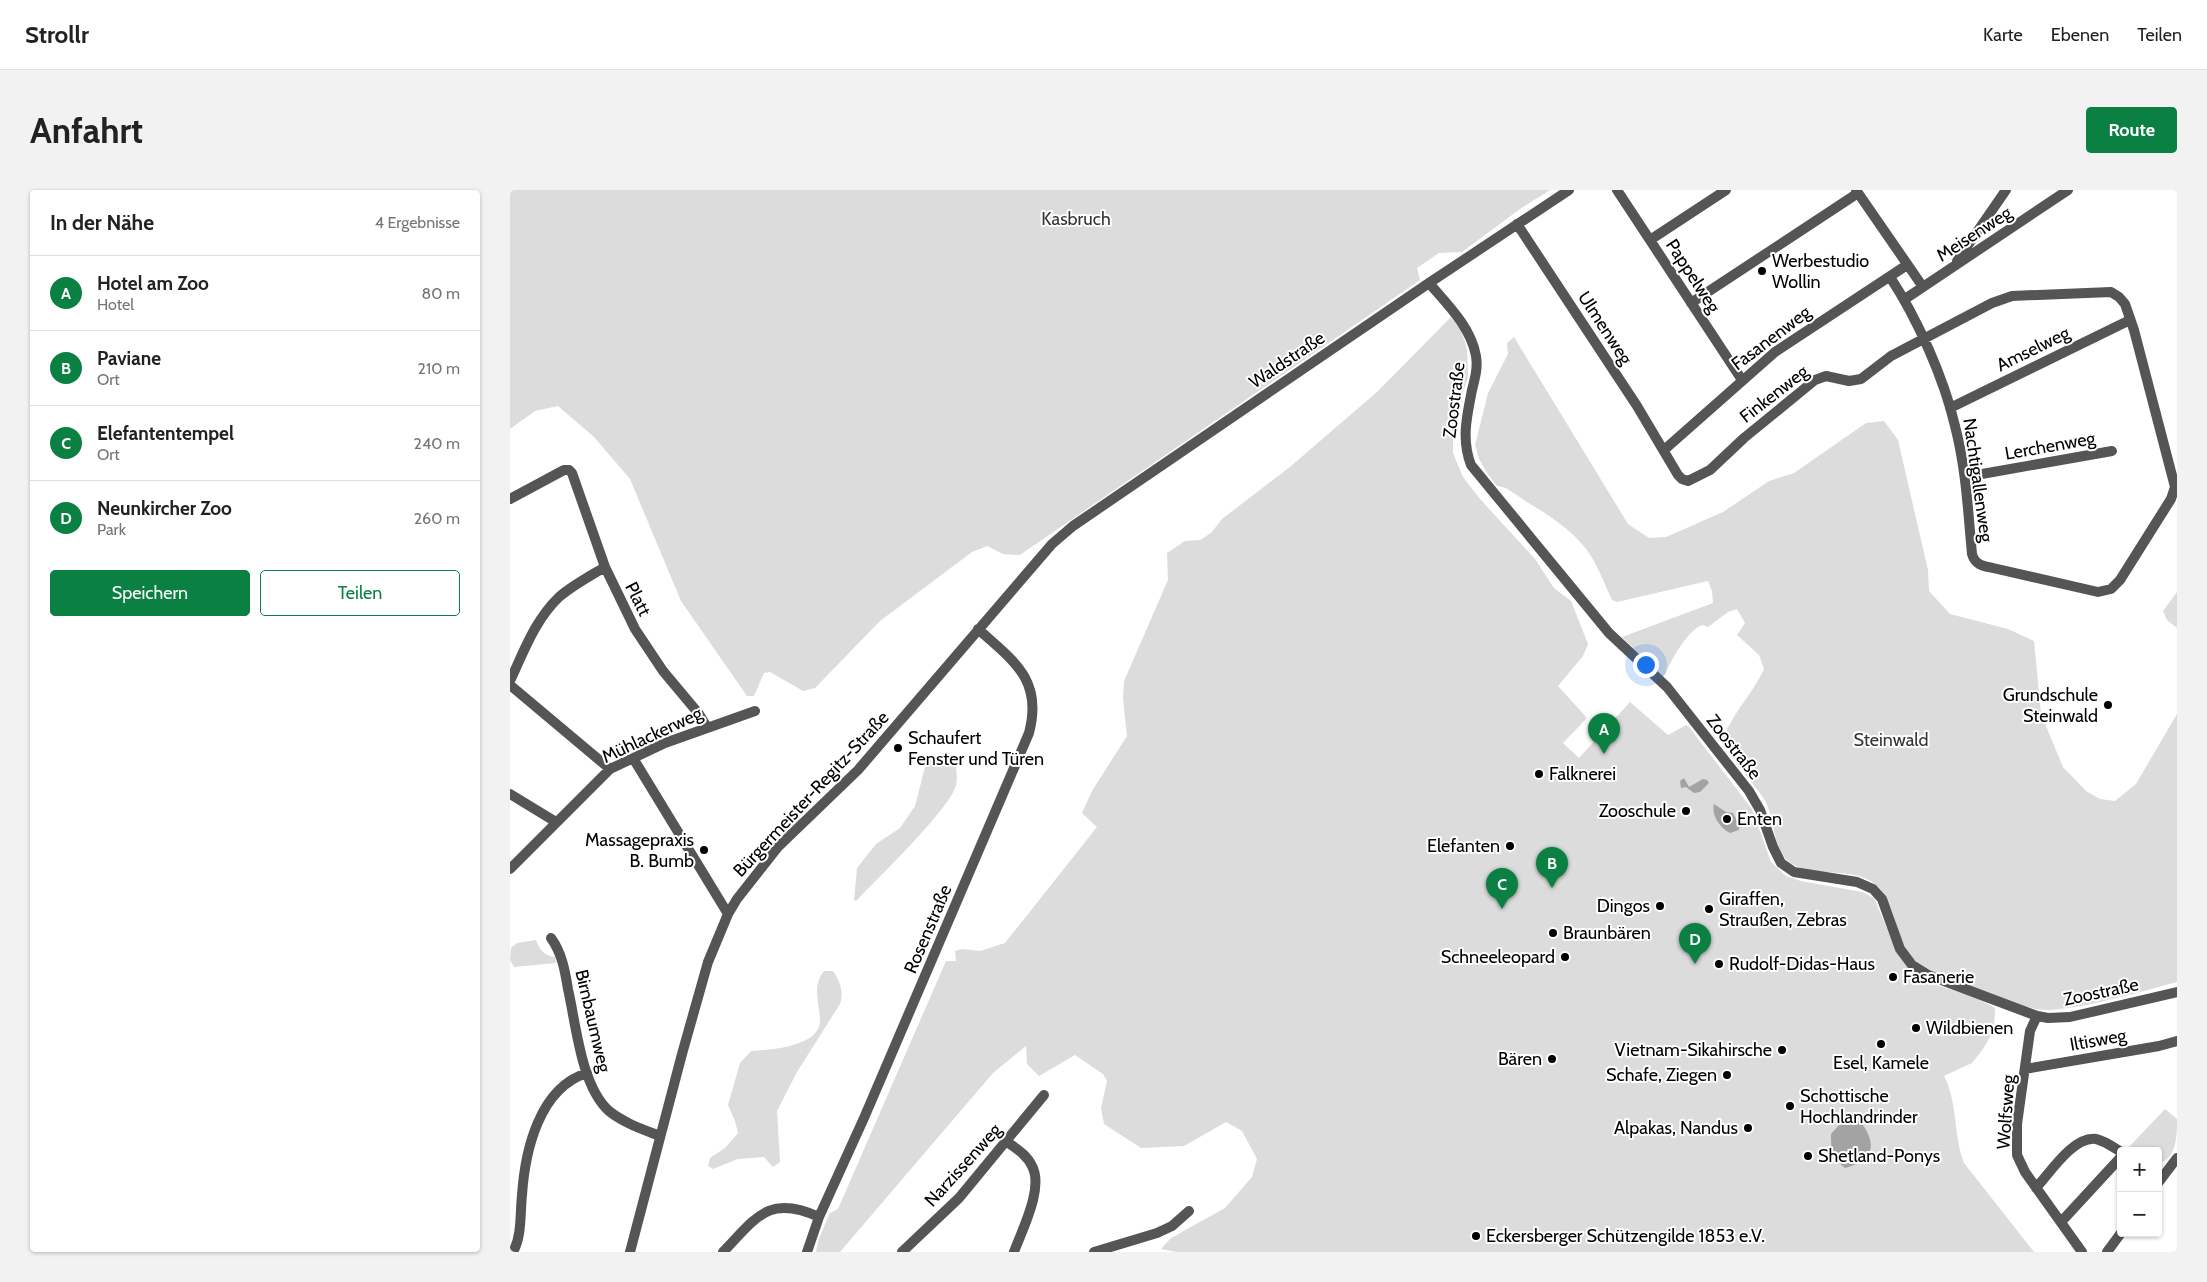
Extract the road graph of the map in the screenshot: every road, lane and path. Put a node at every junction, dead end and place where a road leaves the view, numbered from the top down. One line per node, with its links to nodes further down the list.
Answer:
1 (1569, 190): 7 (street, Waldstraße)
2 (1617, 190): 8 (street, Pappelweg)
3 (1726, 190): 8 (street)
4 (2006, 190): 10 (street)
5 (2068, 190): 10 (street, Meisenweg)
6 (1857, 192): 9 (street); 15 (street)
7 (1517, 224): 12 (street, Waldstraße); 20 (street, Ulmenweg)
8 (1650, 240): 15 (street, Pappelweg)
9 (1907, 265): 11 (street, Fasanenweg); 13 (street)
10 (1953, 266): 13 (street, Meisenweg)
11 (1890, 277): 14 (street, Nachtigallenweg); 18 (street, Fasanenweg)
12 (1429, 282): 25 (street, Waldstraße); 40 (street, Zoostraße)
13 (1923, 287): 14 (street, Meisenweg)
14 (1905, 300): 17 (street, Nachtigallenweg)
15 (1692, 303): 18 (street, Pappelweg)
16 (2130, 320): 17 (street, Nachtigallenweg); 19 (street, Amselweg); 23 (street, Nachtigallenweg)
17 (1924, 339): 19 (street, Nachtigallenweg); 20 (street, Finkenweg)
18 (1742, 380): 20 (street, Fasanenweg)
19 (1950, 408): 22 (street, Nachtigallenweg)
20 (1664, 450)
21 (2112, 451): 22 (street, Lerchenweg)
22 (1965, 477): 23 (street, Nachtigallenweg)
23 (2176, 487)
24 (510, 499): 26 (street, Platt)
25 (1032, 566): 27 (street, Bürgermeister-Regitz-Straße)
26 (605, 567): 28 (street); 31 (street, Platt)
27 (978, 629): 37 (street, Bürgermeister-Regitz-Straße); 53 (street, Rosenstraße)
28 (510, 681)
29 (510, 685): 33 (street)
30 (755, 711): 31 (street, Mühlackerweg)
31 (707, 727): 32 (street, Mühlackerweg)
32 (633, 758): 33 (street, Mühlackerweg); 37 (street)
33 (610, 769): 35 (street, Mühlackerweg)
34 (510, 794): 35 (street)
35 (556, 822): 36 (street, Mühlackerweg)
36 (510, 869)
37 (728, 914): 45 (street, Bürgermeister-Regitz-Straße)
38 (551, 938): 43 (street, Birnbaumweg)
39 (2177, 992): 40 (street, Zoostraße)
40 (2037, 1016): 42 (street, Wolfsweg)
41 (2177, 1041): 42 (street, Iltisweg)
42 (2025, 1069): 51 (street, Wolfsweg)
43 (587, 1074): 45 (street, Birnbaumweg); 56 (street)
44 (1044, 1095): 46 (street, Narzissenweg)
45 (660, 1136): 57 (street, Bürgermeister-Regitz-Straße)
46 (1007, 1142): 60 (street, Narzissenweg); 61 (street)
47 (2117, 1150): 51 (street)
48 (2177, 1158): 50 (street)
49 (2117, 1161): 54 (street)
50 (2162, 1176)
51 (2036, 1188): 54 (street, Wolfsweg)
52 (1189, 1211): 62 (street)
53 (819, 1217): 58 (street); 59 (street, Rosenstraße)
54 (2060, 1222): 63 (street, Wolfsweg)
55 (2118, 1237): 64 (street)
56 (513, 1252)
57 (630, 1252)
58 (723, 1252)
59 (808, 1252)
60 (902, 1252)
61 (1014, 1252)
62 (1094, 1252)
63 (2082, 1252)
64 (2106, 1252)

